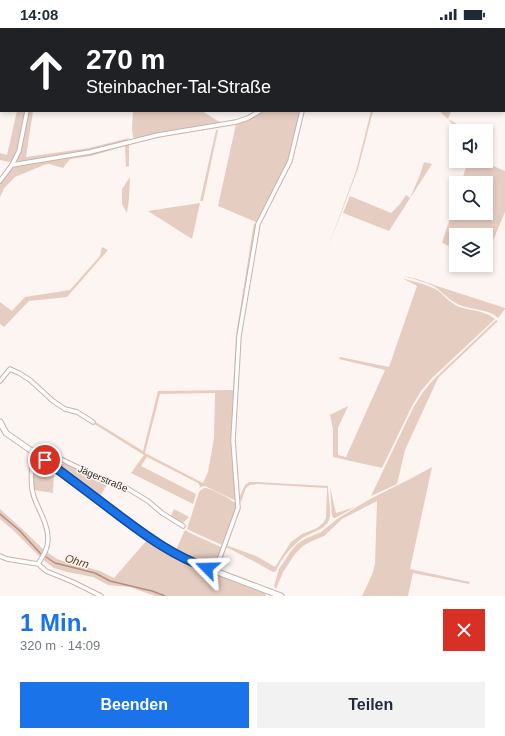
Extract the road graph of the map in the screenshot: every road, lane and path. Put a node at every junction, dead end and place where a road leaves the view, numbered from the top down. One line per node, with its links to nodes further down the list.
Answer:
1 (27, 112): 4 (street)
2 (258, 112): 4 (street)
3 (302, 112): 15 (street)
4 (12, 165): 5 (street)
5 (0, 181)
6 (0, 381): 8 (street)
7 (0, 422): 9 (main road)
8 (93, 422)
9 (35, 452): 10 (street, Jägerstraße); 11 (main road); 14 (street)
10 (61, 460): 11 (street); 12 (street, Jägerstraße)
11 (56, 468): 15 (main road)
12 (183, 526)
13 (0, 556): 14 (street)
14 (38, 564): 17 (street)
15 (215, 571): 16 (main road)
16 (269, 594): 18 (main road)
17 (101, 596)
18 (281, 596)

